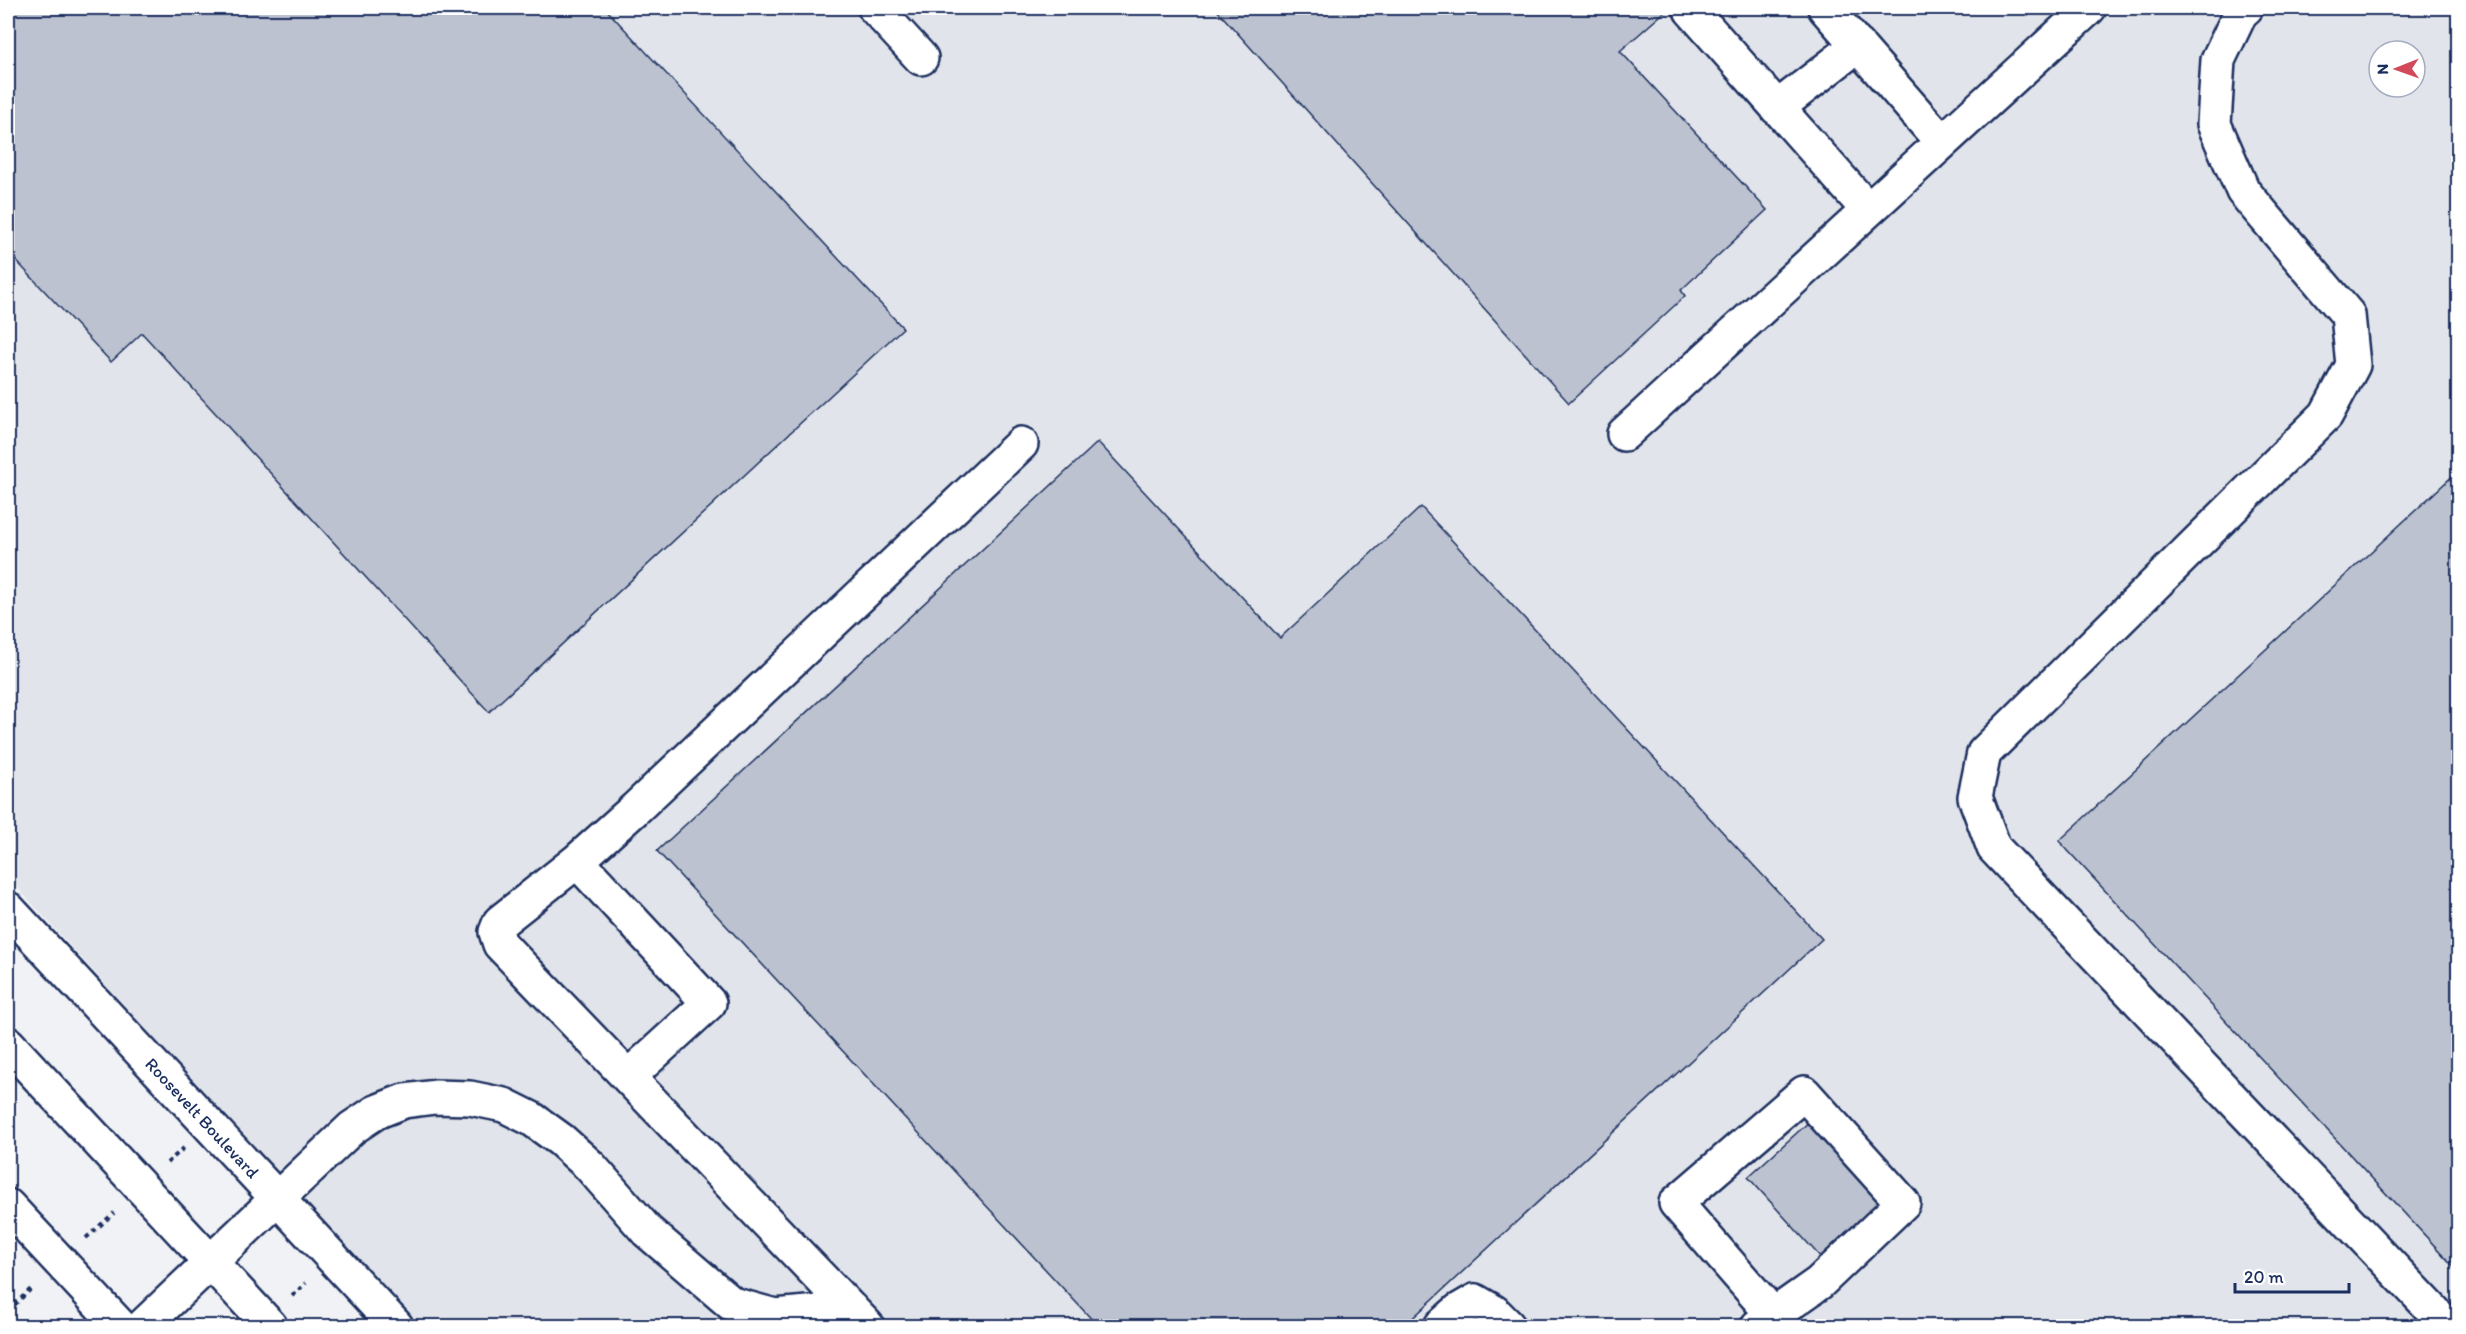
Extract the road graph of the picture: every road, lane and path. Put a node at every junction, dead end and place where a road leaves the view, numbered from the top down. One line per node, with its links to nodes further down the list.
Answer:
1 (874, 8): 7 (main road)
2 (1825, 8): 6 (main road)
3 (2089, 8): 9 (main road)
4 (2246, 8): 36 (main road)
5 (1691, 10): 8 (main road)
6 (1858, 45): 8 (main road); 9 (main road)
7 (921, 58)
8 (1777, 108): 10 (main road)
9 (1942, 142): 10 (main road)
10 (1868, 210): 11 (main road)
11 (1624, 434)
12 (1021, 444): 13 (main road)
13 (577, 861): 16 (main road); 16 (main road)
14 (8, 909): 19 (main road, Roosevelt Boulevard)
15 (8, 1044): 23 (main road)
16 (628, 1077): 28 (main road)
17 (188, 1145): 18 (path)
18 (164, 1166)
19 (277, 1199): 23 (main road); 28 (main road); 33 (main road, Roosevelt Boulevard)
20 (8, 1206): 30 (main road)
21 (117, 1210): 22 (path)
22 (82, 1243)
23 (210, 1263): 31 (main road); 32 (main road)
24 (309, 1280): 26 (path)
25 (37, 1284): 27 (path)
26 (288, 1300)
27 (8, 1311)
28 (859, 1318)
29 (1766, 1321): 29 (main road)
30 (120, 1326)
31 (143, 1326)
32 (270, 1326)
33 (396, 1326)
34 (1441, 1326): 35 (main road)
35 (1508, 1326)
36 (2448, 1326)

